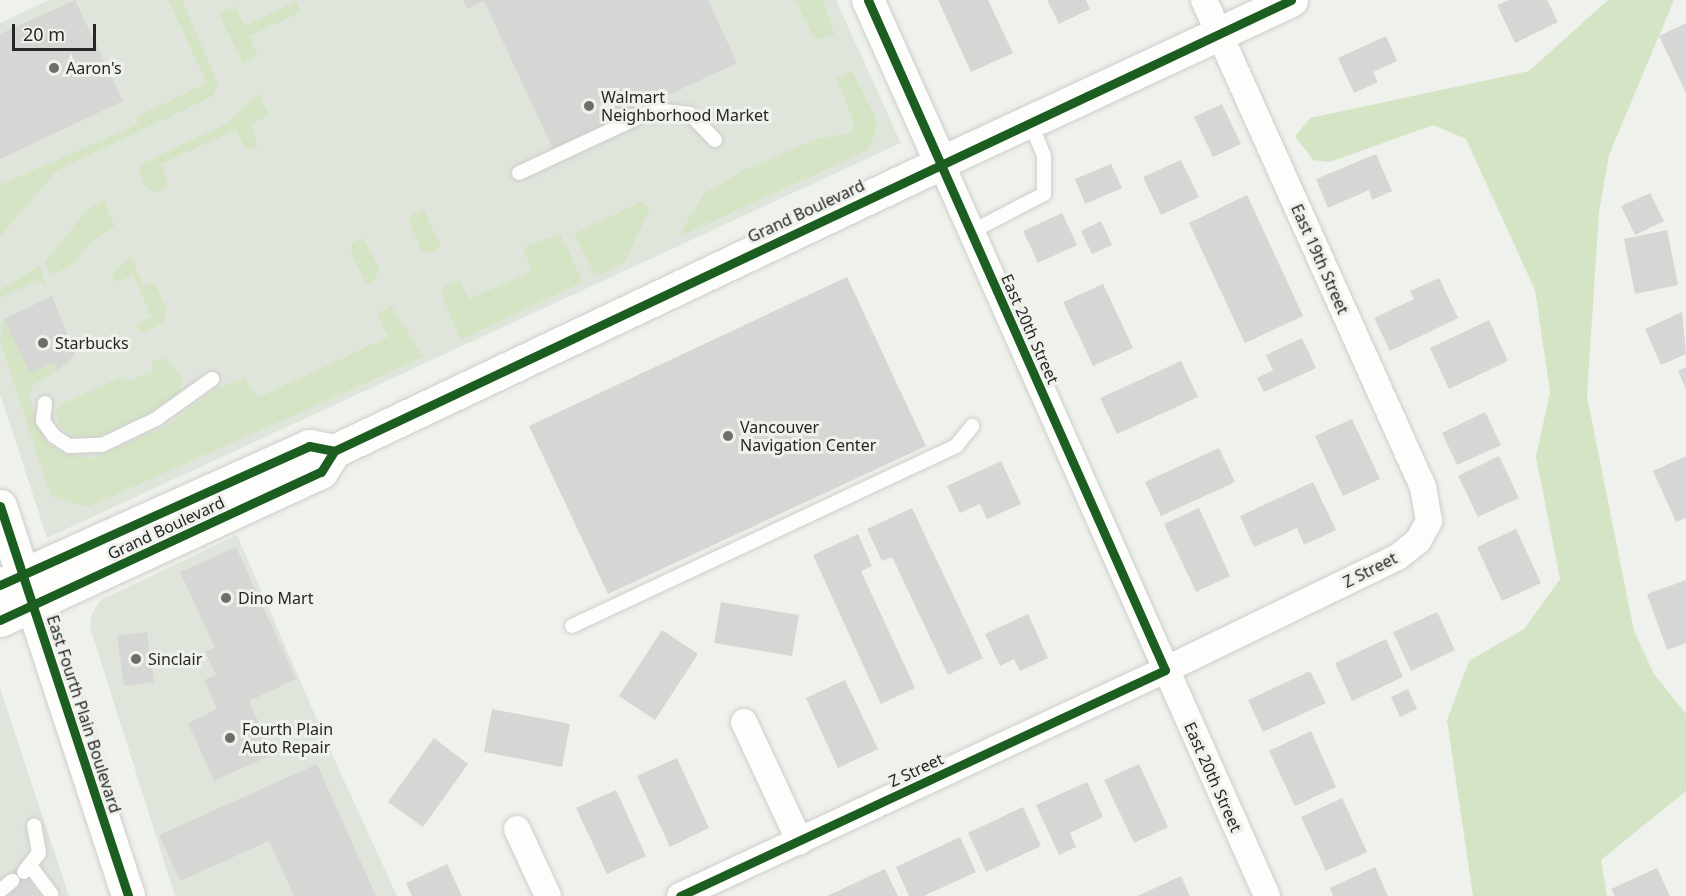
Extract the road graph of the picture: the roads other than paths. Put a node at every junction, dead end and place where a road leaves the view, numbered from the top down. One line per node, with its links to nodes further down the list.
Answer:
1 (868, 0): 7 (street, East 20th Street)
2 (1204, 0): 4 (street, East 19th Street)
3 (1291, 0): 4 (main road, Grand Boulevard)
4 (1220, 35): 5 (main road, Grand Boulevard); 15 (street, East 19th Street)
5 (1035, 120): 7 (street, Grand Boulevard); 9 (lane)
6 (715, 140): 8 (lane)
7 (941, 163): 9 (street, East 20th Street); 13 (main road, Grand Boulevard)
8 (519, 173)
9 (971, 232): 20 (street, East 20th Street)
10 (212, 379): 11 (lane)
11 (45, 403)
12 (972, 426): 19 (lane)
13 (334, 451): 16 (main road, Grand Boulevard); 17 (main road, Grand Boulevard)
14 (0, 506): 16 (main road, East Fourth Plain Boulevard)
15 (1429, 520): 20 (street, Z Street)
16 (11, 580): 17 (main road, East Fourth Plain Boulevard)
17 (33, 606): 18 (main road, Grand Boulevard); 28 (main road, East Fourth Plain Boulevard)
18 (0, 620)
19 (572, 626)
20 (1165, 670): 24 (street, Z Street); 31 (street, East 20th Street)
21 (744, 722): 24 (street)
22 (34, 825): 27 (lane)
23 (517, 829): 29 (street)
24 (800, 842): 30 (street, Z Street)
25 (12, 881): 26 (lane)
26 (0, 891)
27 (51, 895)
28 (128, 896)
29 (548, 896)
30 (680, 896)
31 (1267, 896)

